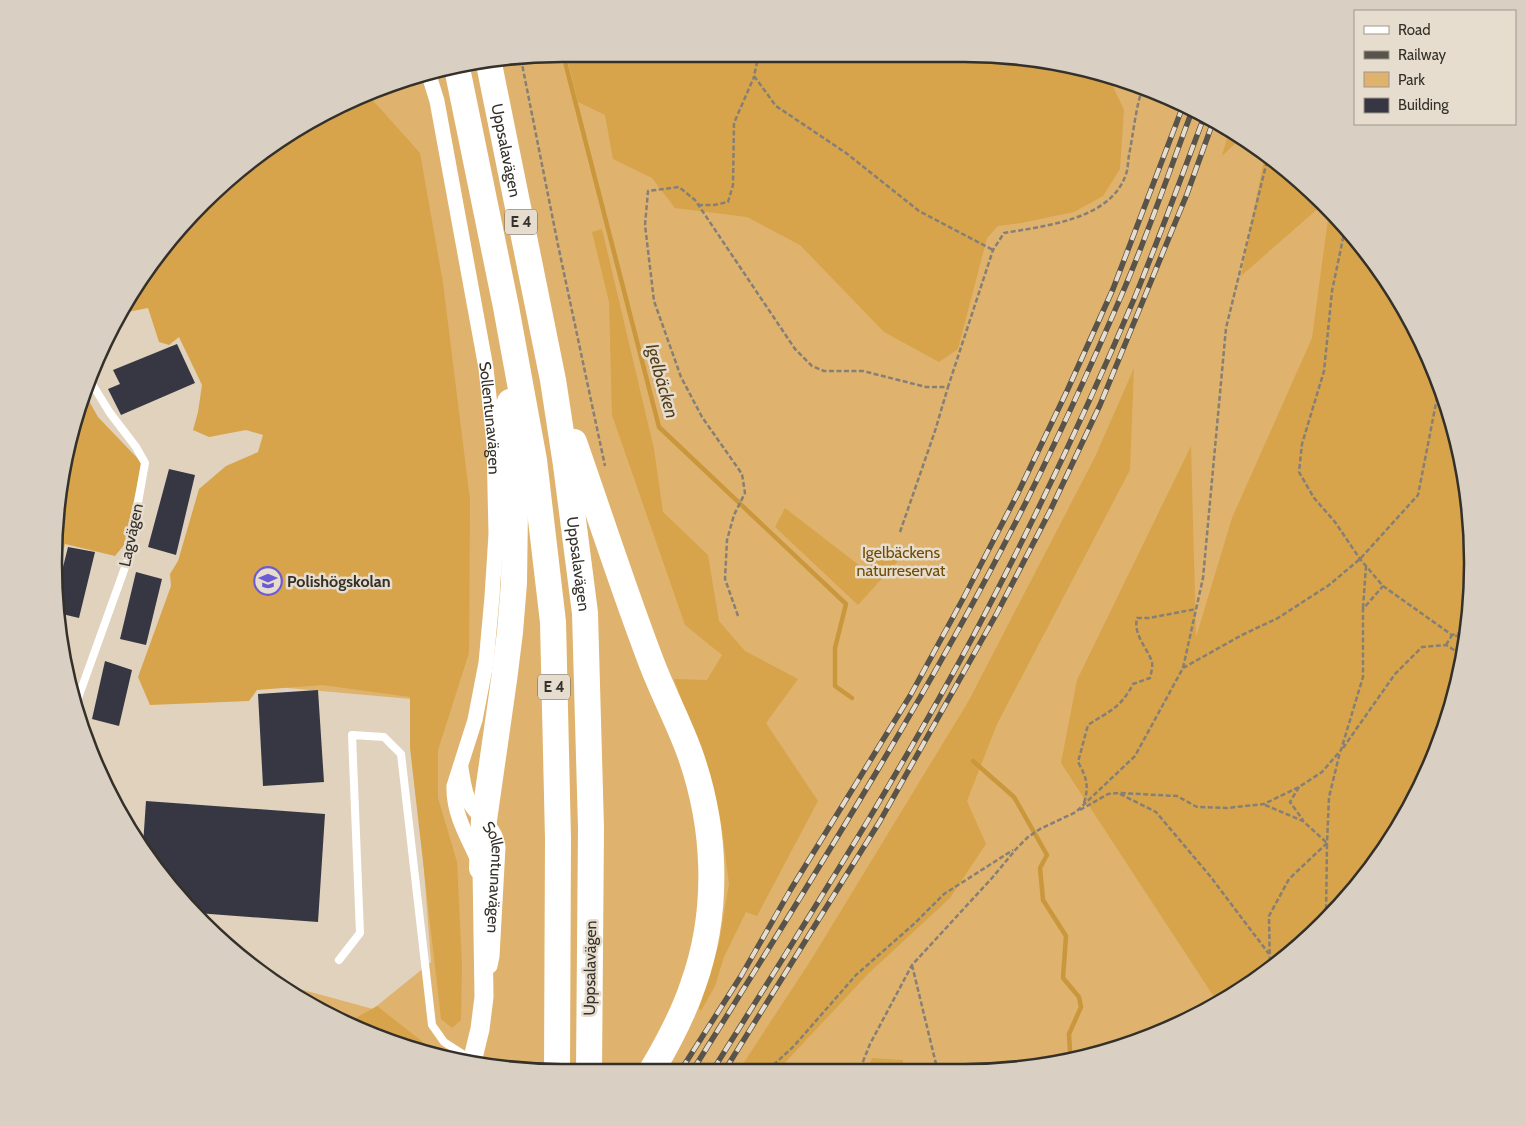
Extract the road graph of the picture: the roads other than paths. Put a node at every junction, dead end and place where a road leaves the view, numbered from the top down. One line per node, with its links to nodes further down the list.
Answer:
1 (490, 68): 5 (highway, Uppsalavägen / E 4)
2 (458, 74): 4 (highway, Uppsalavägen / E 4)
3 (431, 81): 8 (street, Sollentunavägen)
4 (506, 307): 9 (highway); 15 (highway, Uppsalavägen / E 4)
5 (553, 380): 16 (highway, Uppsalavägen / E 4); 17 (highway)
6 (94, 388): 7 (lane, Lagvägen)
7 (80, 693)
8 (460, 766): 9 (street, Sollentunavägen); 10 (street, Sollentunavägen)
9 (484, 820): 10 (highway); 12 (street, Sollentunavägen)
10 (482, 868): 12 (street, Sollentunavägen)
11 (339, 960): 13 (lane)
12 (484, 997): 14 (street, Sollentunavägen)
13 (460, 1053)
14 (473, 1055)
15 (557, 1064)
16 (589, 1064)
17 (656, 1064)

